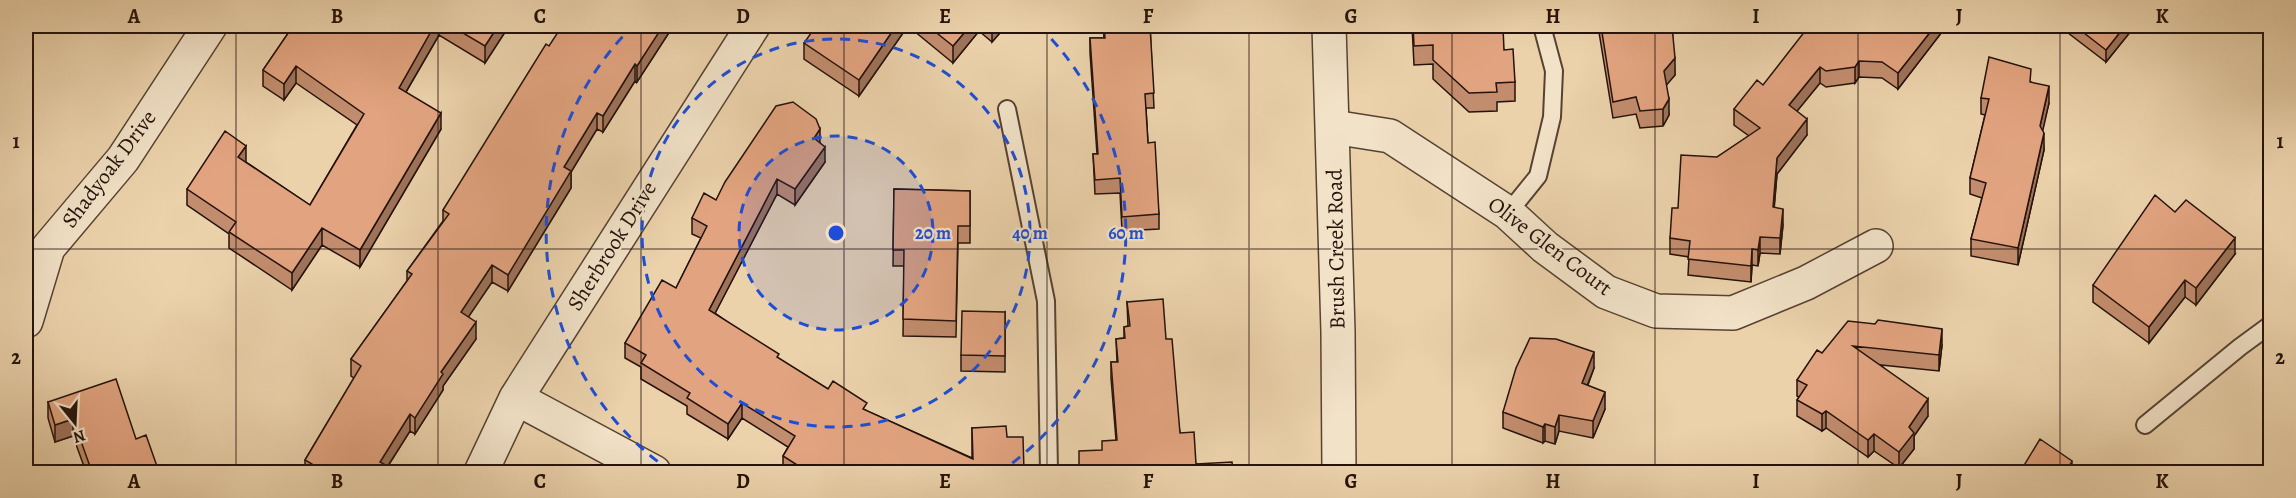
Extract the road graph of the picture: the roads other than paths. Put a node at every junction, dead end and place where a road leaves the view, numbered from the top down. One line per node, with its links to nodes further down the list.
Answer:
1 (210, 26): 9 (street, Shadyoak Drive)
2 (753, 26): 11 (street, Sherbrook Drive)
3 (1329, 26): 6 (street, Brush Creek Road)
4 (1542, 26): 7 (lane)
5 (1007, 109): 15 (lane)
6 (1333, 127): 7 (street, Olive Glen Court); 16 (street, Brush Creek Road)
7 (1508, 213): 8 (street, Olive Glen Court)
8 (1876, 246)
9 (26, 321)
10 (2271, 325): 12 (lane)
11 (516, 398): 13 (street, Sherbrook Drive); 14 (street)
12 (2145, 425)
13 (481, 472)
14 (654, 472)
15 (1049, 472)
16 (1339, 472)

